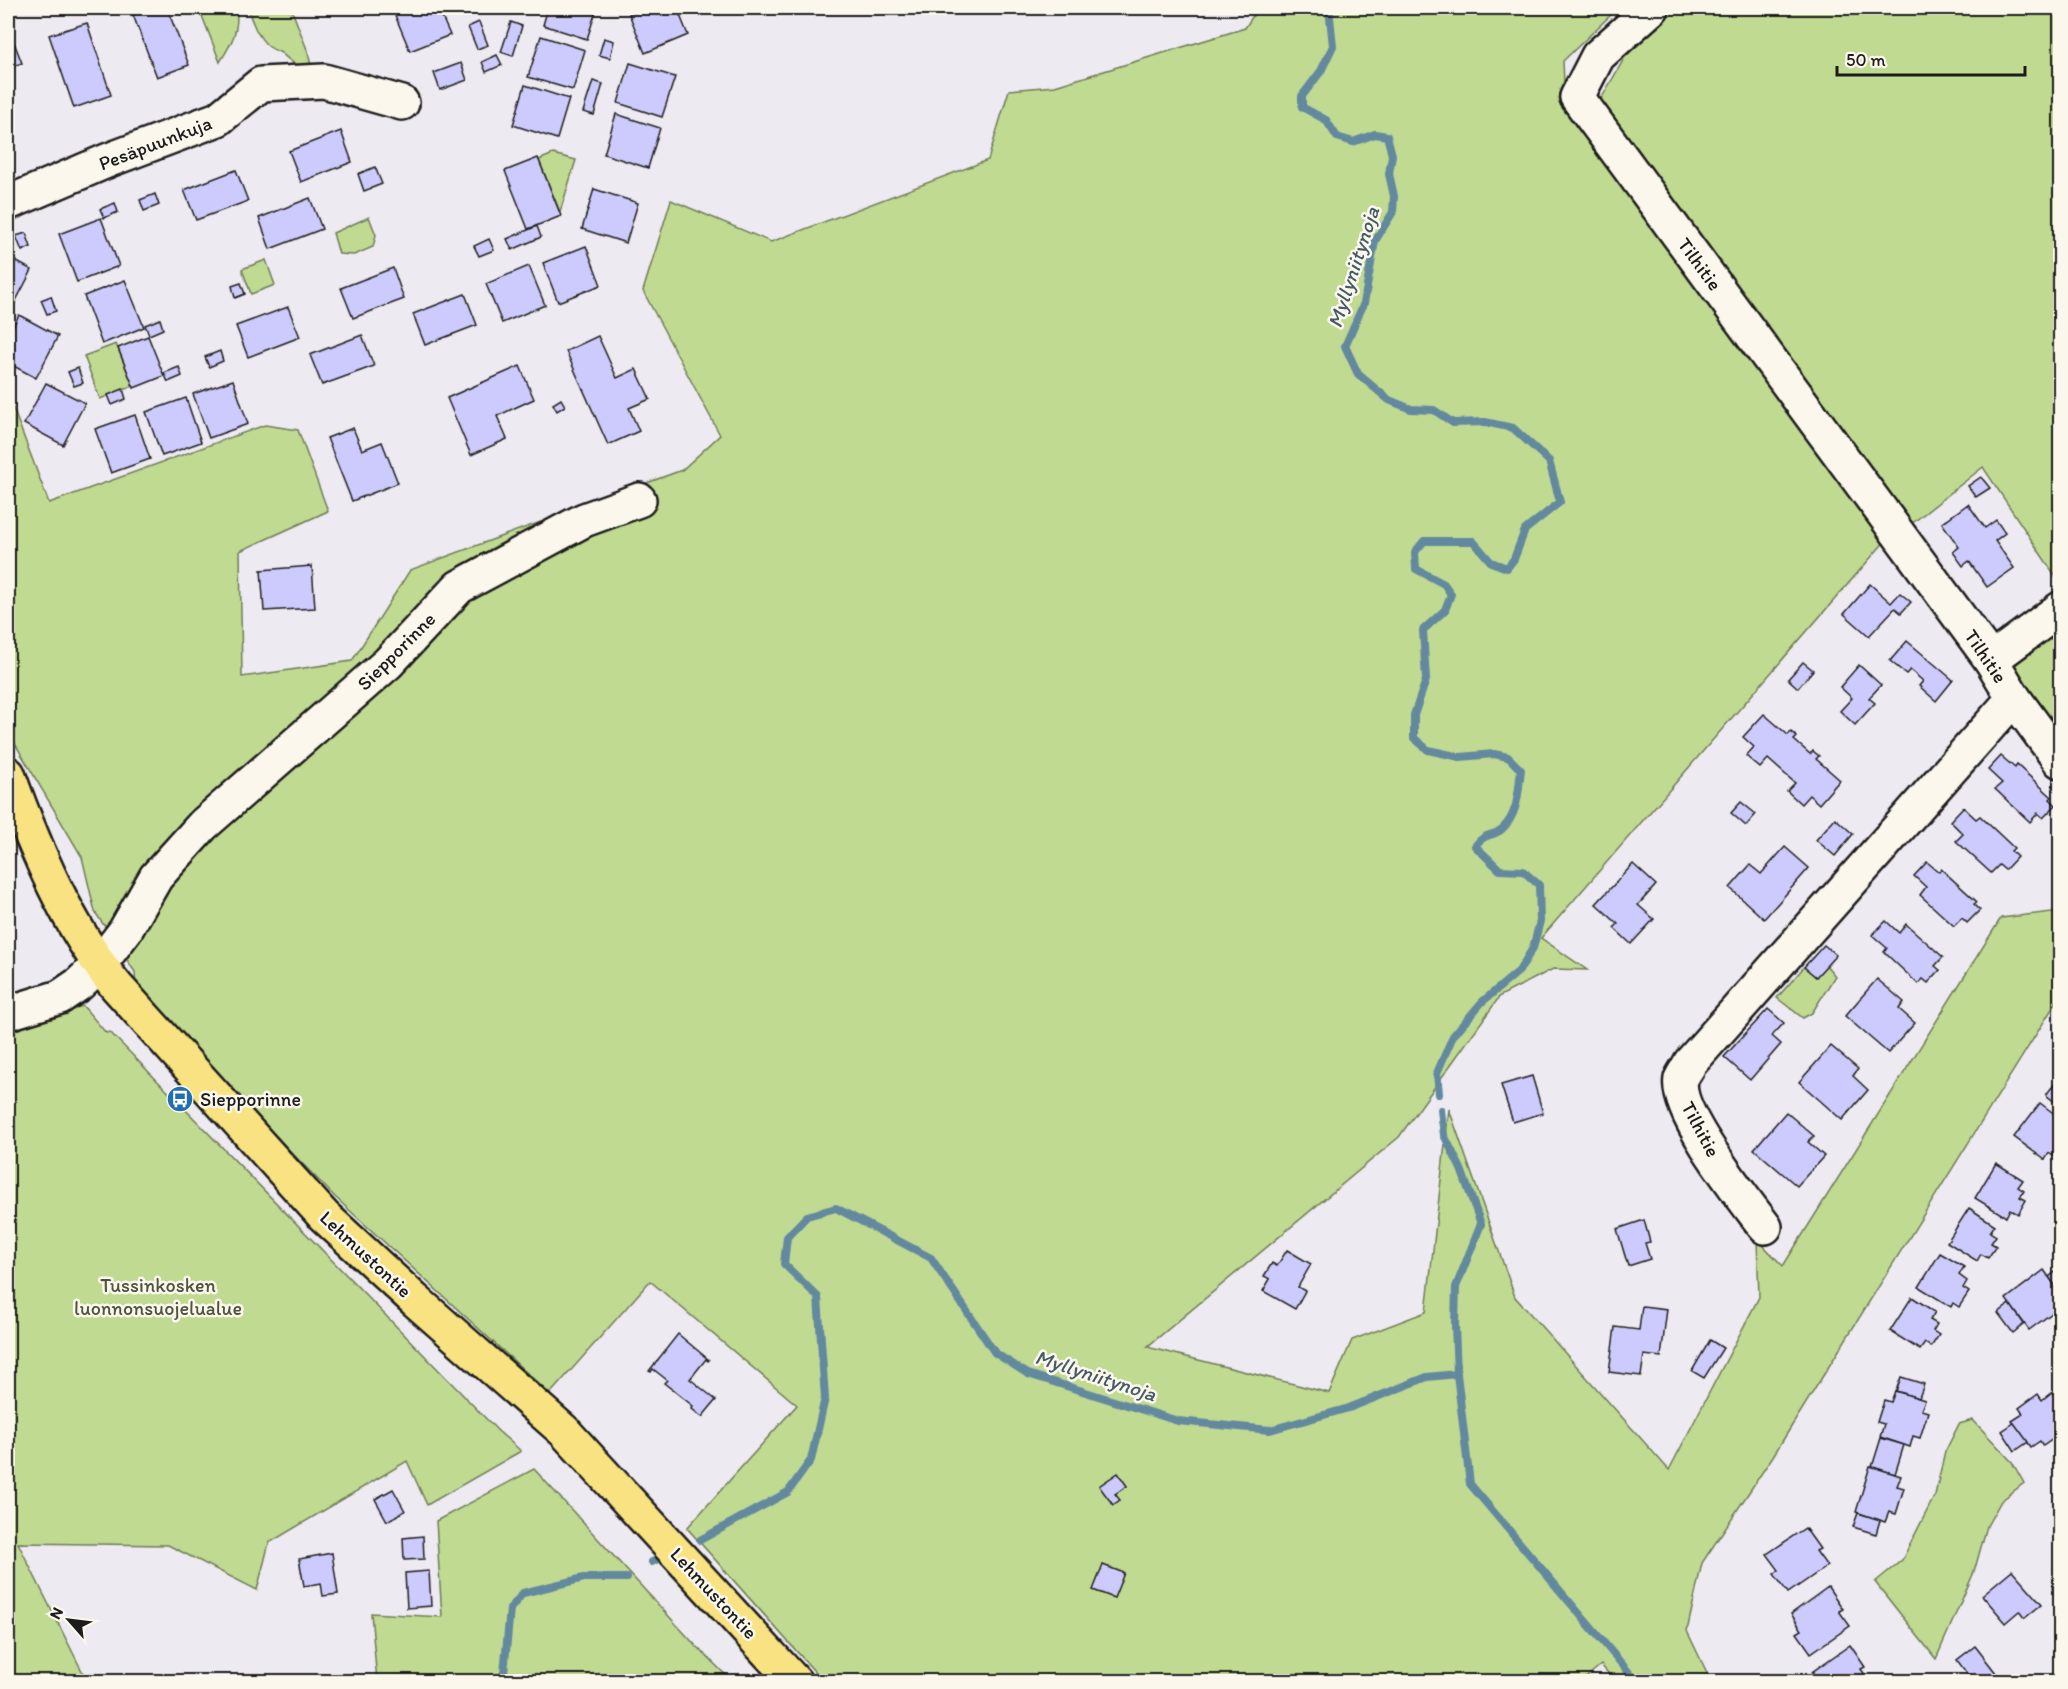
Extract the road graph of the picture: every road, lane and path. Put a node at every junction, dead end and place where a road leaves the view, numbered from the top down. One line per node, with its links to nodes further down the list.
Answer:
1 (1652, 8): 6 (street, Tilhitie)
2 (402, 103): 3 (street, Pesäpuunkuja)
3 (8, 203)
4 (639, 500): 10 (street, Siepporinne)
5 (2061, 609): 6 (street)
6 (1990, 660): 7 (street, Tilhitie)
7 (2014, 698): 8 (street); 12 (street, Tilhitie)
8 (2061, 761)
9 (8, 774): 10 (main road, Lehmustontie)
10 (99, 965): 11 (street, Siepporinne); 13 (main road, Lehmustontie)
11 (8, 1013)
12 (1765, 1227)
13 (795, 1682)

